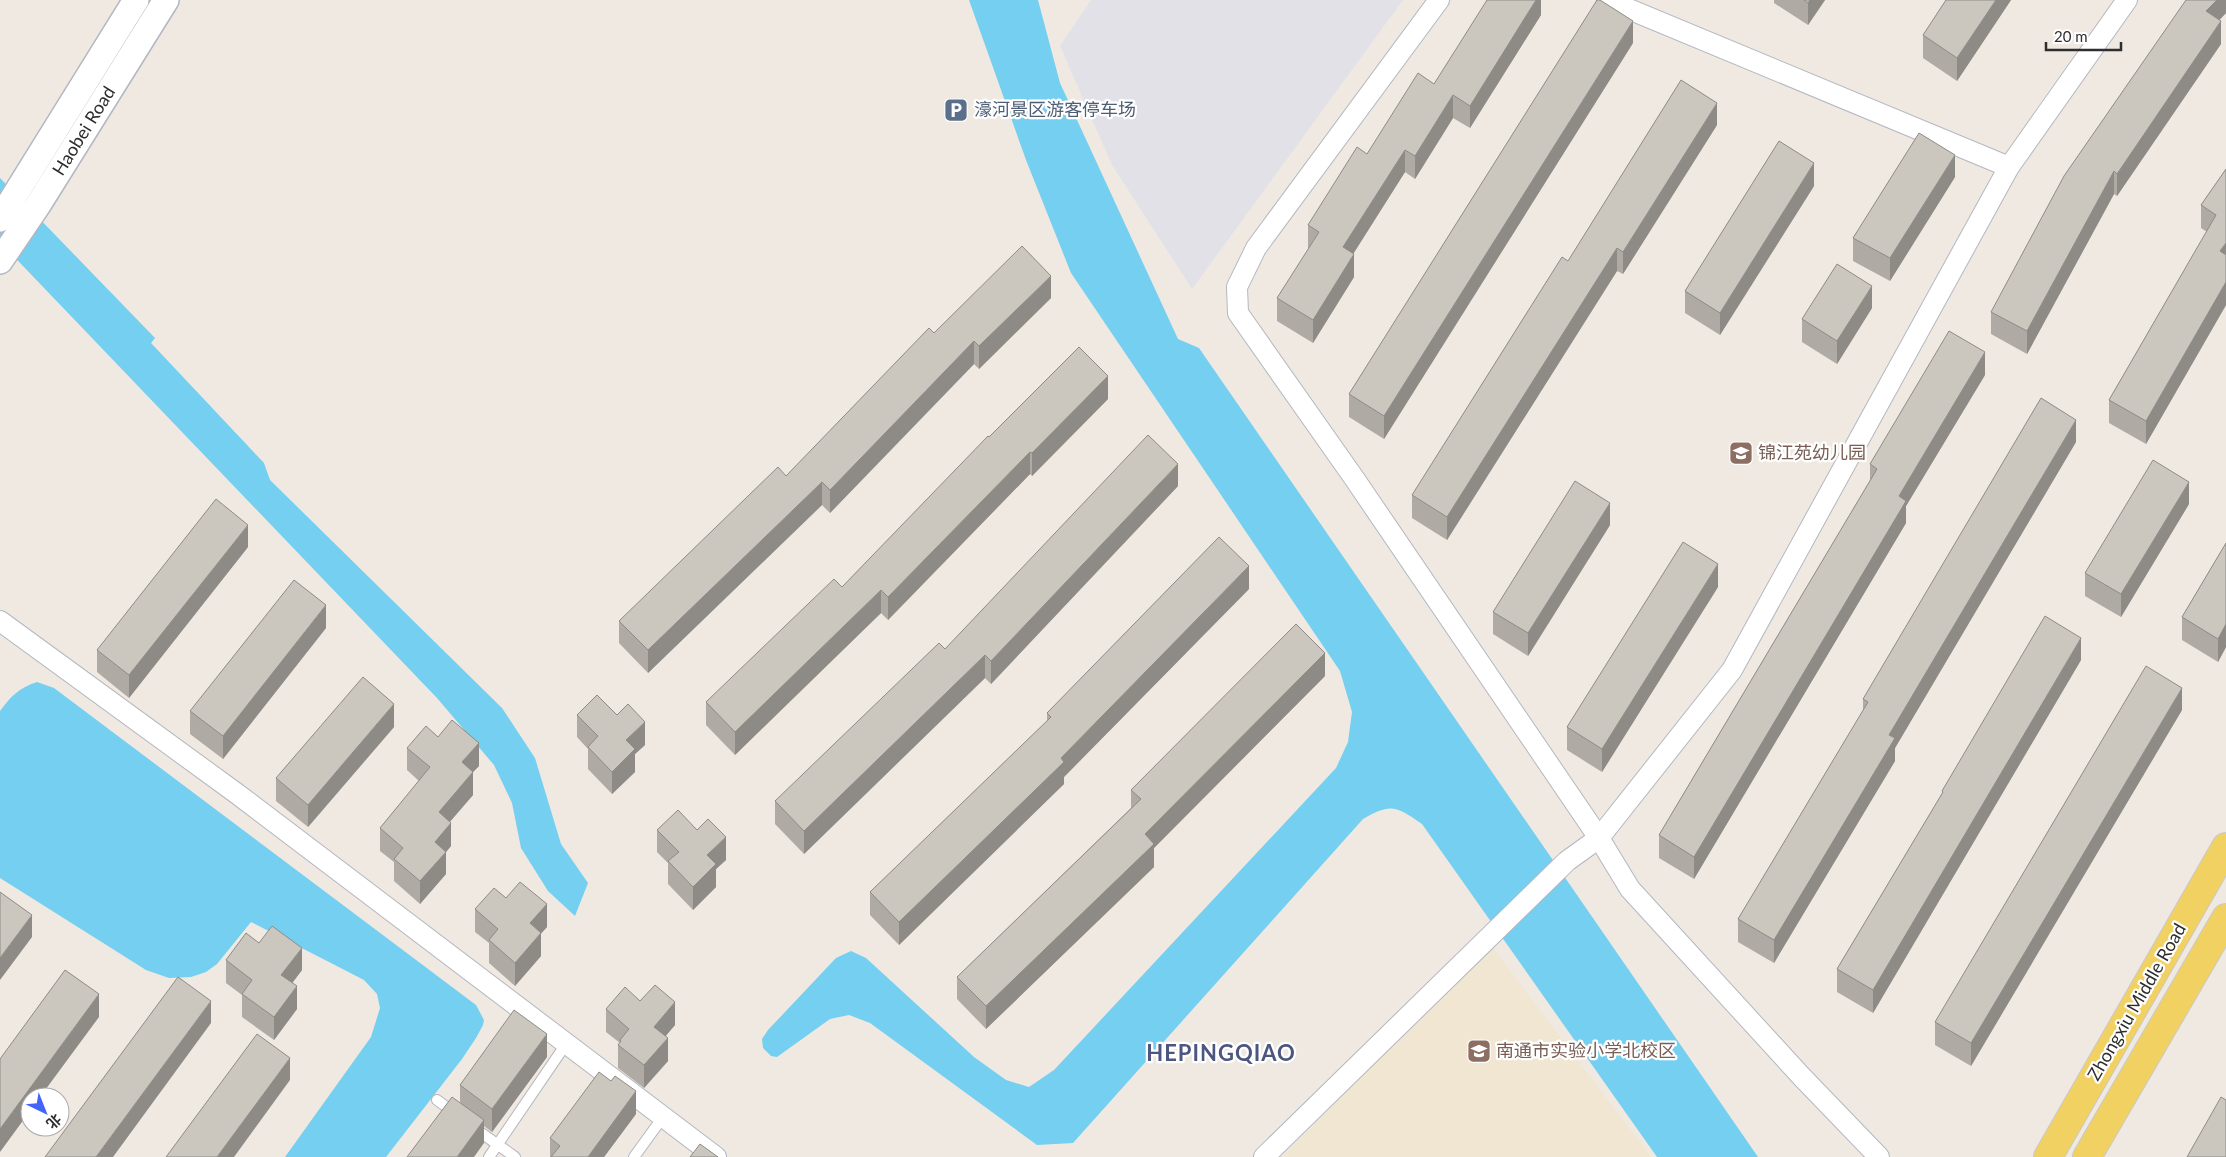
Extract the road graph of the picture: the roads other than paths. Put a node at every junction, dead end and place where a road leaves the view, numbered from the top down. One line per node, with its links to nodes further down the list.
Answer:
1 (136, 0): 7 (street, Haobei Road)
2 (166, 0): 8 (street, Haobei Road)
3 (1439, 0): 10 (street)
4 (1607, 0): 6 (street)
5 (2127, 0): 6 (street)
6 (2009, 167): 10 (street)
7 (0, 219)
8 (1, 260)
9 (0, 621): 13 (street)
10 (1599, 838): 21 (street); 22 (street)
11 (2226, 847): 23 (main road, Zhongxiu Middle Road)
12 (2226, 918): 24 (main road, Zhongxiu Middle Road)
13 (566, 1044): 15 (street); 16 (lane)
14 (437, 1100): 16 (lane)
15 (662, 1117): 19 (lane); 20 (street)
16 (497, 1145): 17 (lane); 18 (lane)
17 (489, 1157)
18 (515, 1157)
19 (634, 1157)
20 (716, 1157)
21 (1264, 1157)
22 (1879, 1157)
23 (2048, 1157)
24 (2088, 1157)

